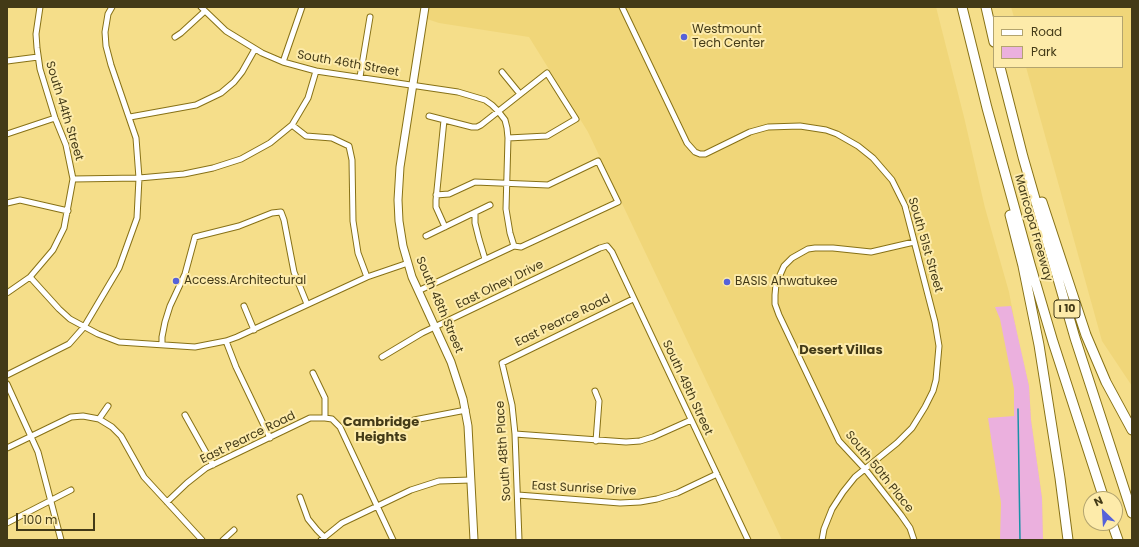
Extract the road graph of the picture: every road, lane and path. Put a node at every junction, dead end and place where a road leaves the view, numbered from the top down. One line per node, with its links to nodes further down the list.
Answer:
1 (40, 7): 14 (street, South 44th Street)
2 (112, 7): 27 (street)
3 (201, 7): 9 (street, South 46th Street)
4 (302, 7): 16 (street)
5 (425, 7): 21 (main road, South 48th Street)
6 (622, 7): 43 (street, South 51st Street)
7 (962, 7): 24 (highway, Maricopa Freeway / I 10)
8 (986, 7): 12 (highway)
9 (205, 11): 11 (street); 13 (street, South 46th Street)
10 (370, 17): 20 (street)
11 (175, 36)
12 (993, 38)
13 (255, 49): 16 (street, South 46th Street); 27 (street)
14 (38, 58): 15 (street); 28 (street, South 44th Street)
15 (7, 61)
16 (283, 62): 18 (street, South 46th Street)
17 (1000, 68): 23 (highway, Maricopa Freeway / I 10)
18 (316, 71): 20 (street, South 46th Street); 30 (street)
19 (502, 72): 22 (street)
20 (360, 77): 21 (street, South 46th Street)
21 (413, 85): 25 (street); 47 (main road, South 48th Street)
22 (520, 94): 25 (street); 32 (street)
23 (1008, 102): 73 (highway); 90 (highway, Maricopa Freeway / I 10)
24 (987, 108): 84 (highway, Maricopa Freeway / I 10); 103 (highway)
25 (498, 111): 29 (street); 32 (street)
26 (429, 116): 29 (street)
27 (130, 117): 33 (street)
28 (55, 118): 31 (street); 34 (street, South 44th Street)
29 (444, 120): 36 (street)
30 (292, 125): 33 (street); 48 (street)
31 (7, 134)
32 (508, 138): 35 (street)
33 (139, 178): 34 (street); 55 (street)
34 (73, 179): 39 (street, South 44th Street)
35 (506, 183): 36 (street); 44 (street); 44 (street)
36 (436, 195): 41 (street)
37 (7, 203): 39 (street)
38 (490, 205): 40 (street)
39 (68, 211): 49 (street, South 44th Street)
40 (475, 213): 41 (street); 46 (street)
41 (446, 227): 42 (street)
42 (426, 236)
43 (914, 242): 80 (street, South 51st Street); 80 (street, South 50th Place)
44 (514, 246): 46 (street)
45 (607, 246): 52 (street, South 49th Street); 56 (street, East Olney Drive)
46 (485, 259): 50 (street)
47 (408, 263): 48 (street); 50 (main road, South 48th Street)
48 (367, 276): 53 (street)
49 (30, 277): 51 (street, South 44th Street); 55 (street)
50 (418, 291): 56 (main road, South 48th Street)
51 (7, 293)
52 (634, 299): 61 (street, East Pearce Road); 72 (street, South 49th Street)
53 (307, 304): 57 (street); 59 (street)
54 (244, 306): 57 (street)
55 (84, 327): 59 (street); 63 (street)
56 (435, 327): 60 (street, East Olney Drive); 67 (main road, South 48th Street)
57 (254, 330): 58 (street)
58 (226, 341): 59 (street); 76 (street)
59 (162, 344)
60 (382, 357)
61 (502, 363): 74 (street, South 48th Place)
62 (313, 373): 69 (street)
63 (7, 375)
64 (7, 384): 75 (street)
65 (595, 391): 77 (street)
66 (108, 406): 70 (street)
67 (466, 410): 71 (street); 82 (main road, South 48th Street)
68 (185, 415): 79 (street)
69 (325, 418): 76 (street, East Pearce Road); 89 (street)
70 (99, 419): 75 (street); 88 (street)
71 (414, 420)
72 (691, 420): 77 (street); 81 (street, South 49th Street)
73 (1132, 430)
74 (515, 434): 77 (street); 85 (street, South 48th Place)
75 (31, 436): 78 (street); 87 (street)
76 (270, 438): 79 (street, East Pearce Road)
77 (596, 441)
78 (7, 448)
79 (213, 465): 88 (street, East Pearce Road)
80 (865, 469): 101 (street, South 51st Street); 102 (street, South 50th Place)
81 (717, 474): 85 (street, East Sunrise Drive); 100 (street, South 49th Street)
82 (471, 480): 89 (street); 98 (main road, South 48th Street)
83 (71, 490): 87 (street)
84 (1101, 491)
85 (518, 495): 99 (street, South 48th Place)
86 (300, 497): 93 (street)
87 (51, 500): 91 (street); 94 (street)
88 (167, 502): 95 (street)
89 (377, 507): 93 (street); 97 (street)
90 (1132, 513)
91 (7, 523)
92 (234, 530): 96 (street)
93 (323, 538)
94 (61, 540)
95 (202, 540)
96 (223, 540)
97 (393, 540)
98 (474, 540)
99 (520, 540)
100 (748, 540)
101 (822, 540)
102 (914, 540)
103 (1068, 540)

